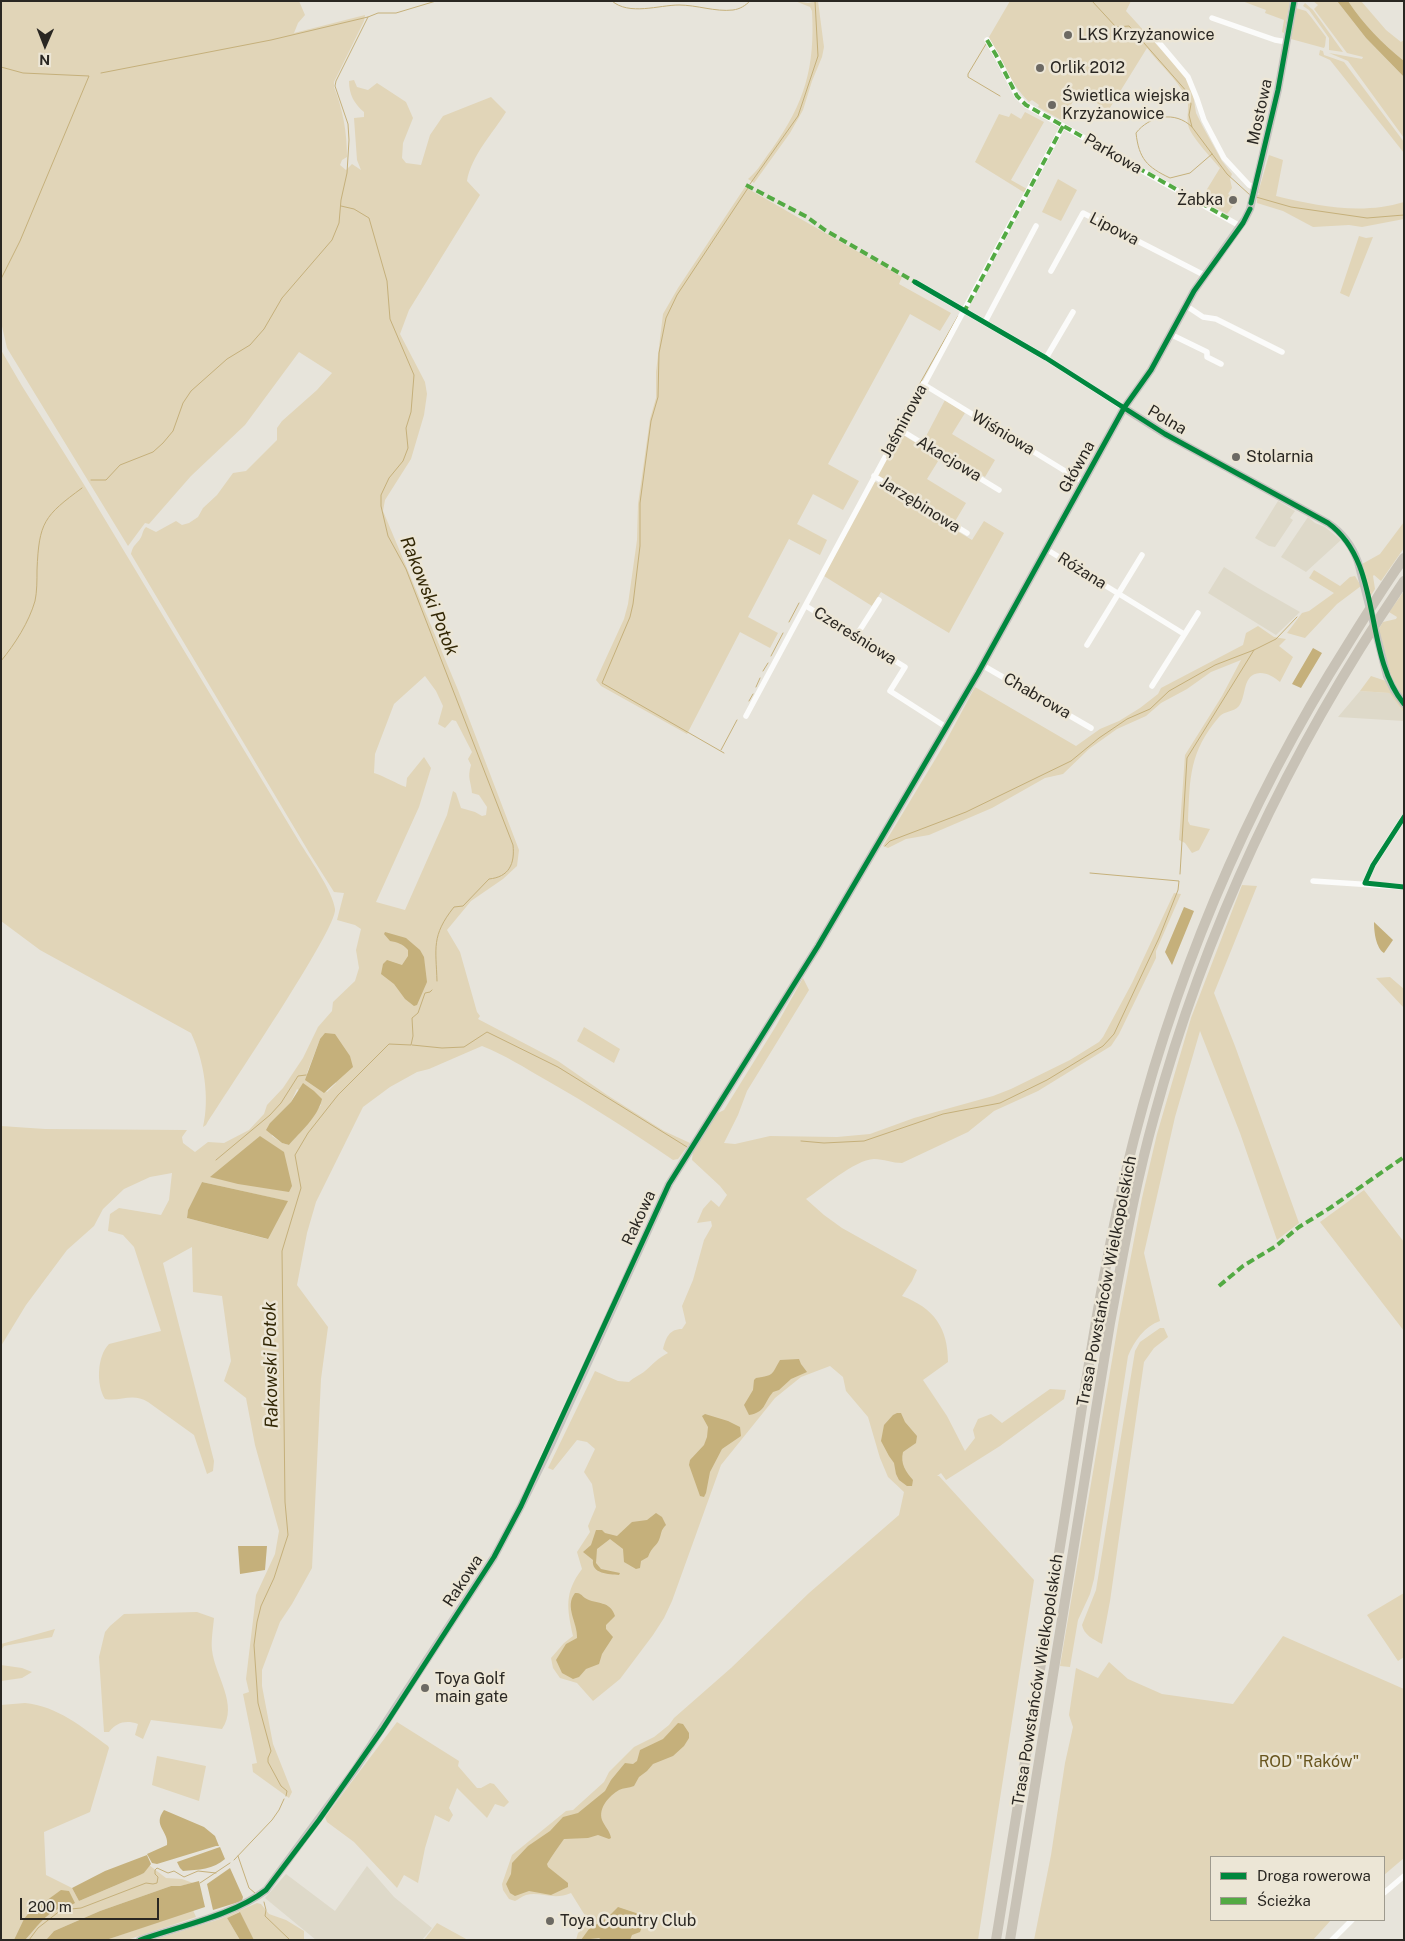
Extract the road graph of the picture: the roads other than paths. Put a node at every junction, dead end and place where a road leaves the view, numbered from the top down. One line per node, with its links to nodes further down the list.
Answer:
1 (1294, 1): 5 (street, Mostowa)
2 (1212, 18): 5 (street)
3 (1156, 39): 7 (street)
4 (987, 40): 6 (street, Parkowa)
5 (1287, 42): 7 (street, Mostowa)
6 (1063, 126): 9 (street, Parkowa); 14 (street, Jaśminowa)
7 (1255, 191): 9 (street, Mostowa)
8 (1036, 226): 16 (street)
9 (1240, 226): 11 (street, Główna)
10 (1051, 271): 11 (street, Lipowa)
11 (1204, 275): 13 (street, Główna)
12 (915, 282): 14 (street, Polna)
13 (1186, 305): 17 (street, Główna); 18 (street)
14 (965, 310): 16 (street, Polna); 21 (street, Jaśminowa)
15 (1073, 312): 19 (street)
16 (985, 322): 19 (street, Polna)
17 (1170, 334): 20 (street); 22 (street, Główna)
18 (1282, 352)
19 (1046, 358): 22 (street, Polna)
20 (1221, 364)
21 (923, 384): 23 (street, Jaśminowa); 25 (street, Wiśniowa)
22 (1124, 408): 25 (street, Główna); 41 (street, Polna)
23 (899, 429): 24 (street, Jaśminowa); 26 (street, Akacjowa)
24 (874, 476): 27 (street, Jarzębinowa); 34 (street, Jaśminowa)
25 (1083, 482): 28 (street, Główna)
26 (999, 490)
27 (967, 533)
28 (1046, 549): 32 (street, Różana); 39 (street, Główna)
29 (1142, 555): 32 (street, Różana)
30 (1404, 558): 53 (highway, Trasa Powstańców Wielkopolskich)
31 (1404, 581): 54 (highway, Trasa Powstańców Wielkopolskich)
32 (1118, 594): 36 (street, Różana); 38 (street, Różana)
33 (879, 600): 37 (street)
34 (806, 606): 37 (street, Czereśniowa); 42 (street, Jaśminowa)
35 (1198, 613): 36 (street)
36 (1184, 634): 40 (street)
37 (856, 636): 43 (street, Czereśniowa)
38 (1088, 645)
39 (982, 665): 43 (street, Główna); 44 (street, Chabrowa)
40 (1152, 686)
41 (1404, 704)
42 (746, 716)
43 (946, 727): 52 (street, Rakowa)
44 (1091, 728)
45 (1404, 816): 47 (street)
46 (1313, 881): 47 (street)
47 (1365, 883): 48 (street)
48 (1404, 887)
49 (1404, 1876): 50 (street)
50 (1385, 1892)
51 (1351, 1921): 55 (street)
52 (140, 1940)
53 (996, 1940)
54 (1010, 1940)
55 (1332, 1940)

